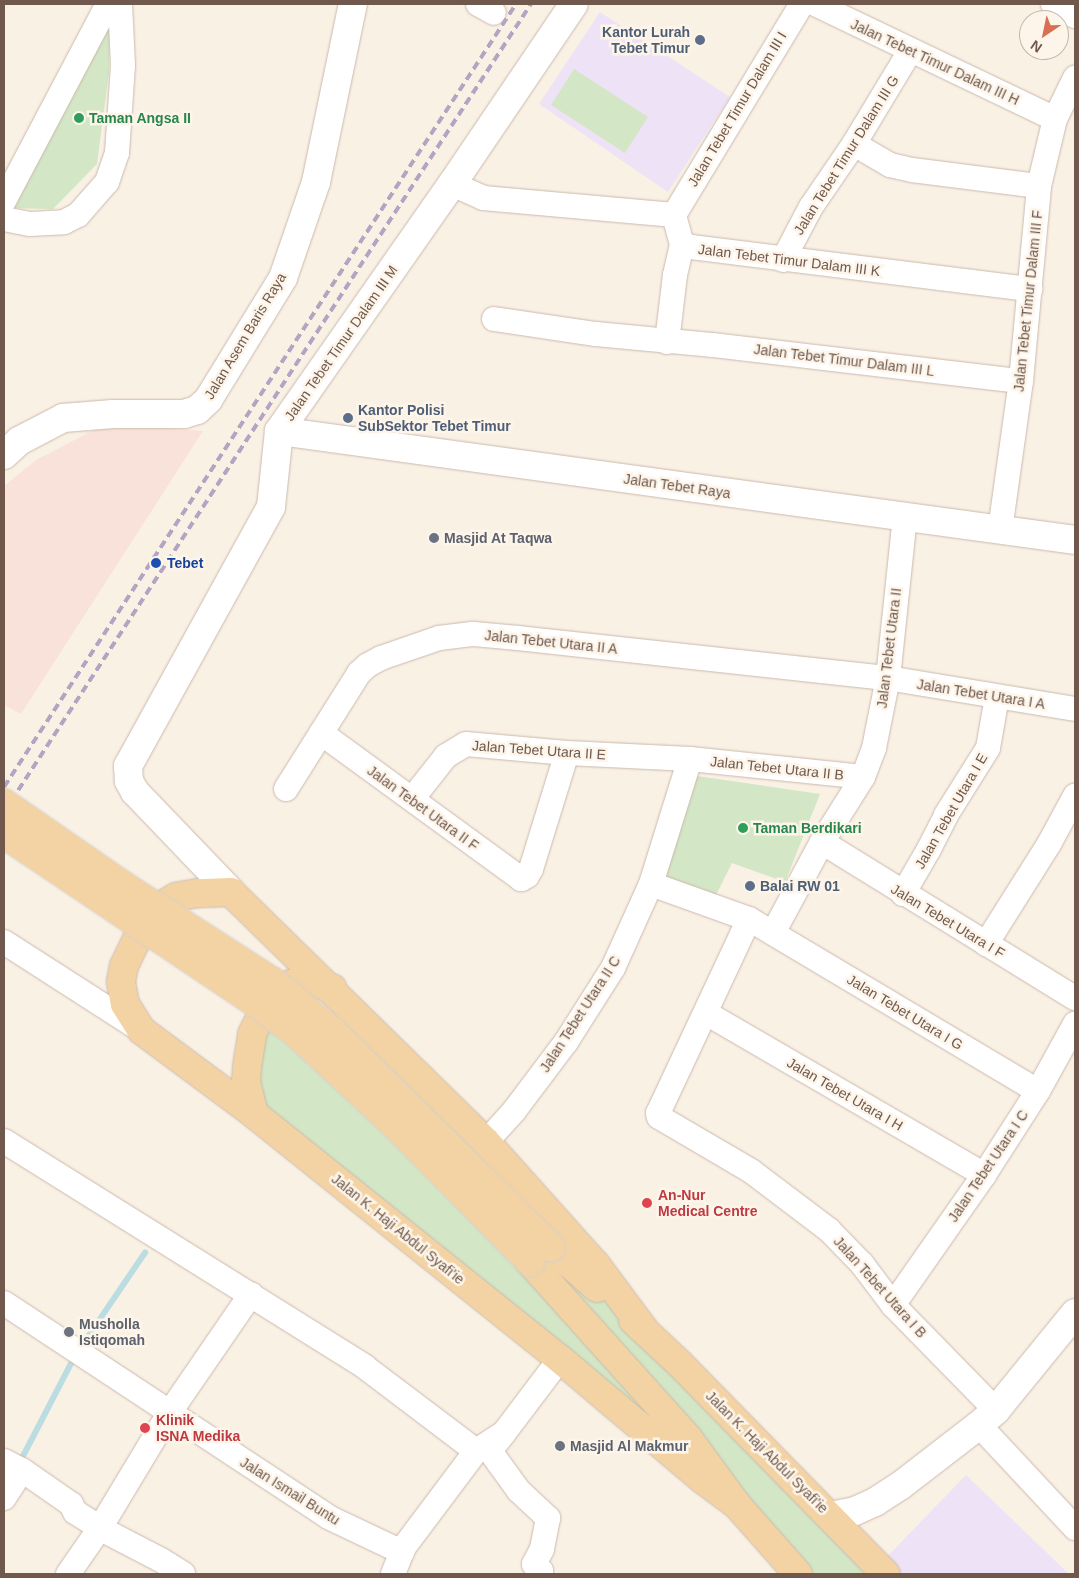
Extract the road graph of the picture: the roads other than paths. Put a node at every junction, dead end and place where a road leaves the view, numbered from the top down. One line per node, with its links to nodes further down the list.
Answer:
1 (108, 4): 15 (street)
2 (120, 4): 17 (street)
3 (353, 4): 25 (street, Jalan Asem Baris Raya)
4 (574, 4): 13 (street, Jalan Tebet Timur Dalam III M)
5 (802, 4): 16 (street, Jalan Tebet Timur Dalam III I)
6 (815, 4): 9 (street, Jalan Tebet Timur Dalam III H)
7 (1054, 4): 8 (street)
8 (1075, 16)
9 (910, 51): 11 (street, Jalan Tebet Timur Dalam III H); 12 (street, Jalan Tebet Timur Dalam III G)
10 (1075, 78): 11 (street, Jalan Tebet Timur Dalam III F)
11 (1055, 119): 14 (street, Jalan Tebet Timur Dalam III F)
12 (854, 144): 14 (street); 19 (street, Jalan Tebet Timur Dalam III G)
13 (452, 184): 16 (street); 24 (street, Jalan Tebet Timur Dalam III M)
14 (1039, 186): 20 (street, Jalan Tebet Timur Dalam III F)
15 (4, 201)
16 (674, 215): 18 (street, Jalan Tebet Timur Dalam III K)
17 (4, 219)
18 (682, 244): 19 (street, Jalan Tebet Timur Dalam III K); 22 (street)
19 (783, 260): 20 (street, Jalan Tebet Timur Dalam III K)
20 (1030, 289): 23 (street, Jalan Tebet Timur Dalam III F)
21 (494, 319): 22 (street, Jalan Tebet Timur Dalam III L)
22 (667, 342): 23 (street, Jalan Tebet Timur Dalam III L)
23 (1021, 381): 27 (street, Jalan Tebet Timur Dalam III F)
24 (279, 431): 26 (street, Jalan Tebet Raya); 36 (street, Jalan Tebet Timur Dalam III M)
25 (4, 455)
26 (905, 517): 27 (street, Jalan Tebet Raya); 29 (street, Jalan Tebet Utara II)
27 (1000, 530): 28 (street, Jalan Tebet Raya)
28 (1075, 540)
29 (888, 678): 30 (street, Jalan Tebet Utara I A); 32 (street, Jalan Tebet Utara II A); 35 (street, Jalan Tebet Utara II)
30 (997, 697): 31 (street, Jalan Tebet Utara I A); 45 (street, Jalan Tebet Utara I E)
31 (1075, 709)
32 (321, 733): 37 (street, Jalan Tebet Utara II A); 39 (street, Jalan Tebet Utara II F)
33 (567, 753): 34 (street, Jalan Tebet Utara II E); 39 (street, Jalan Tebet Utara II E); 39 (street, Jalan Tebet Utara II F)
34 (690, 759): 35 (street, Jalan Tebet Utara II B); 43 (street, Jalan Tebet Utara II C)
35 (863, 777): 42 (street, Jalan Tebet Utara II)
36 (132, 788): 44 (street, Jalan K. Haji Abdul Syafi'ie)
37 (286, 790)
38 (1075, 796): 49 (street)
39 (412, 800)
40 (4, 803): 60 (main road, Jalan K. Haji Abdul Syafi'ie, bridge)
41 (4, 834): 60 (main road, Jalan K. Haji Abdul Syafi'ie, bridge)
42 (822, 842): 45 (street, Jalan Tebet Utara I F); 47 (street, Jalan Tebet Utara II)
43 (651, 884): 46 (street, Jalan Tebet Utara I G); 58 (street, Jalan Tebet Utara II C)
44 (232, 892): 50 (main road, Jalan K. Haji Abdul Syafi'ie); 54 (main road, Jalan K. Haji Abdul Syafi'ie)
45 (902, 894): 49 (street, Jalan Tebet Utara I F)
46 (748, 919): 47 (street, Jalan Tebet Utara I G); 52 (street, Jalan Tebet Utara I B)
47 (773, 933): 55 (street, Jalan Tebet Utara I G)
48 (4, 942): 54 (street)
49 (986, 944): 51 (street, Jalan Tebet Utara I F)
50 (332, 988): 56 (main road); 58 (main road, Jalan K. Haji Abdul Syafi'ie)
51 (1075, 998)
52 (706, 1013): 59 (street, Jalan Tebet Utara I H); 63 (street, Jalan Tebet Utara I B)
53 (1075, 1024): 55 (street, Jalan Tebet Utara I C)
54 (141, 1030): 56 (main road, Jalan K. Haji Abdul Syafi'ie)
55 (1038, 1091): 59 (street, Jalan Tebet Utara I C)
56 (254, 1114): 66 (main road, Jalan K. Haji Abdul Syafi'ie)
57 (4, 1141): 61 (street)
58 (486, 1142): 65 (main road, Jalan K. Haji Abdul Syafi'ie)
59 (984, 1175): 63 (street, Jalan Tebet Utara I C)
60 (541, 1255): 65 (main road, Jalan K. Haji Abdul Syafi'ie); 73 (main road, Jalan K. Haji Abdul Syafi'ie)
61 (251, 1294): 67 (street); 70 (street)
62 (4, 1303): 67 (street, Jalan Ismail Buntu)
63 (893, 1304): 68 (street, Jalan Tebet Utara I B)
64 (1075, 1313): 68 (street)
65 (646, 1332): 74 (main road, Jalan K. Haji Abdul Syafi'ie)
66 (560, 1358): 69 (street); 73 (main road, Jalan K. Haji Abdul Syafi'ie)
67 (170, 1412): 75 (street); 77 (street, Jalan Ismail Buntu)
68 (987, 1417): 74 (street); 76 (street, Jalan Tebet Utara I B)
69 (504, 1433): 70 (street); 82 (street)
70 (476, 1452): 77 (street)
71 (14, 1466): 72 (street); 75 (street)
72 (4, 1498)
73 (737, 1505): 78 (main road, Jalan K. Haji Abdul Syafi'ie)
74 (830, 1516): 83 (main road, Jalan K. Haji Abdul Syafi'ie)
75 (100, 1528): 79 (street); 80 (street)
76 (1075, 1528)
77 (402, 1552): 81 (street)
78 (791, 1572)
79 (68, 1574)
80 (183, 1574)
81 (394, 1574)
82 (538, 1574)
83 (886, 1574)

